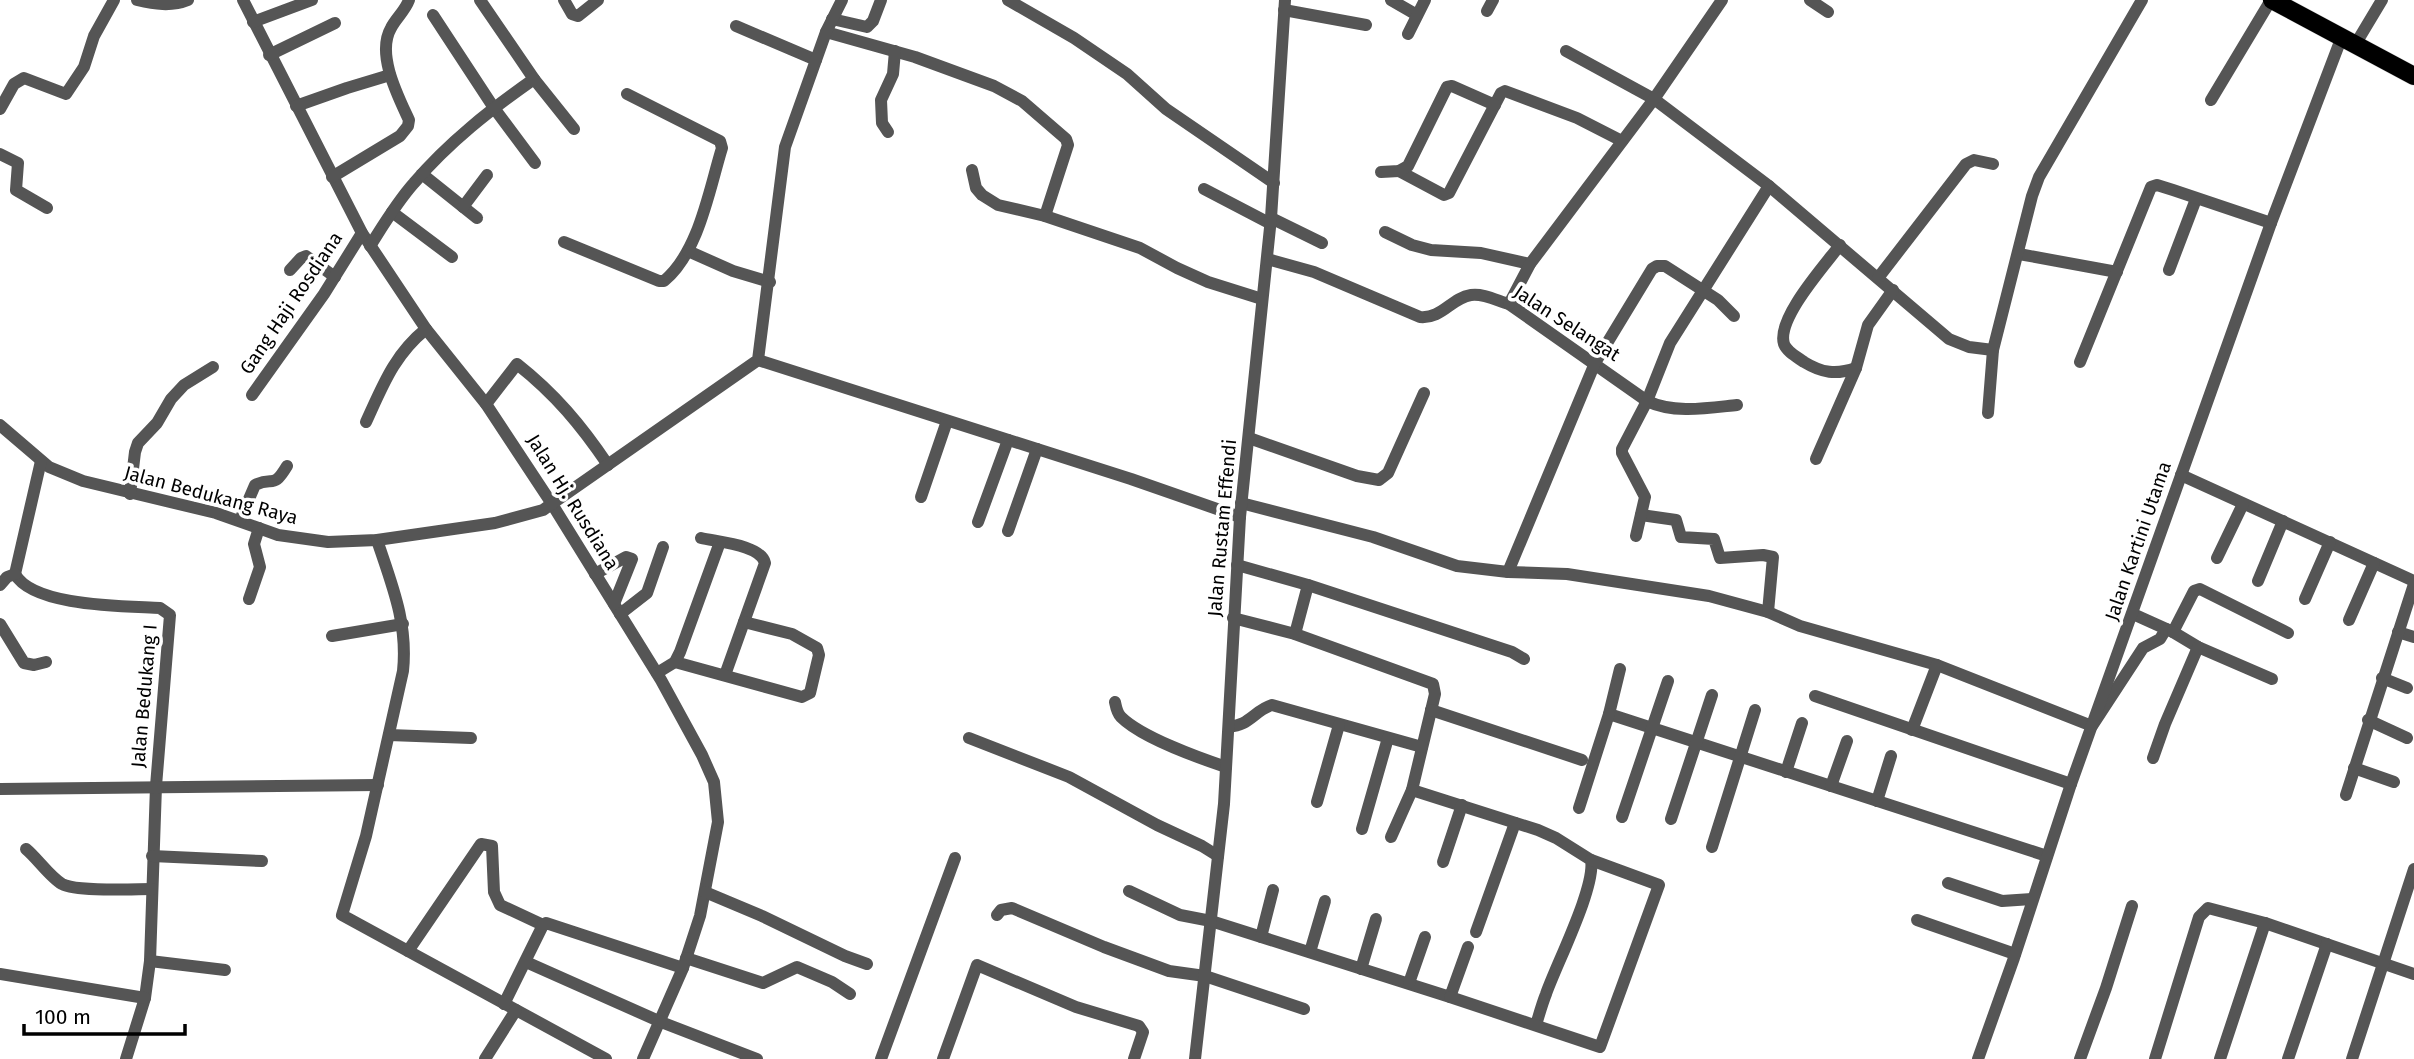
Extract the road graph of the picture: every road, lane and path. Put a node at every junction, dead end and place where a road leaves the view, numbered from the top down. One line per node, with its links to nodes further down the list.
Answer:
1 (114, 0): 45 (street)
2 (137, 0): 3 (street)
3 (188, 0)
4 (243, 0): 25 (street, Jalan Hj. Rusdiana)
5 (312, 0): 25 (street)
6 (410, 0): 36 (street)
7 (480, 0): 38 (street)
8 (564, 0): 9 (street)
9 (598, 0)
10 (842, 0): 24 (street)
11 (881, 0): 24 (street)
12 (1008, 0): 58 (street)
13 (1391, 0): 23 (street)
14 (1425, 0): 23 (street)
15 (1722, 0): 40 (street)
16 (1810, 0): 21 (street)
17 (2141, 0): 76 (street)
18 (2272, 0): 31 (highway); 41 (street)
19 (2382, 0): 31 (street, Jalan Kartini Utama)
20 (1285, 5): 27 (street); 58 (street, Jalan Rustam Effendi)
21 (1828, 12)
22 (433, 15): 44 (street)
23 (1417, 15): 30 (street)
24 (832, 19): 29 (street)
25 (253, 22): 34 (street, Jalan Hj. Rusdiana)
26 (335, 23): 34 (street)
27 (1366, 25)
28 (736, 26): 35 (street)
29 (826, 32): 32 (street); 35 (street)
30 (1408, 34)
31 (2348, 42): 37 (highway); 68 (street, Jalan Kartini Utama)
32 (895, 51): 47 (street); 65 (street)
33 (1566, 51): 40 (street)
34 (270, 55): 43 (street, Jalan Hj. Rusdiana)
35 (816, 60): 85 (street)
36 (390, 75): 43 (street); 57 (street)
37 (2414, 76)
38 (534, 79): 44 (street); 46 (street)
39 (627, 94): 75 (street)
40 (1654, 99): 48 (street); 59 (street)
41 (2211, 100)
42 (1495, 105): 48 (street); 53 (street); 53 (street)
43 (296, 106): 57 (street, Jalan Hj. Rusdiana)
44 (494, 108): 50 (street); 55 (street)
45 (0, 109)
46 (574, 129)
47 (888, 132)
48 (1622, 141): 79 (street)
49 (0, 154): 63 (street)
50 (536, 163)
51 (1993, 164): 84 (street)
52 (972, 170): 65 (street)
53 (1399, 171): 54 (street)
54 (1381, 173)
55 (422, 174): 62 (street); 64 (street)
56 (487, 175): 62 (street)
57 (332, 177): 70 (street, Jalan Hj. Rusdiana)
58 (1274, 183): 67 (street, Jalan Rustam Effendi)
59 (1769, 186): 73 (street); 86 (street)
60 (1204, 189): 67 (street)
61 (2196, 199): 68 (street); 80 (street); 82 (street)
62 (463, 207): 66 (street)
63 (47, 208)
64 (392, 212): 74 (street); 77 (street)
65 (1045, 216): 88 (street)
66 (477, 218)
67 (1271, 221): 72 (street); 78 (street, Jalan Rustam Effendi)
68 (2271, 223): 114 (street, Jalan Kartini Utama)
69 (1385, 232): 79 (street)
70 (362, 233): 74 (street, Jalan Hj. Rusdiana); 83 (street, Gang Haji Rosdiana)
71 (564, 242): 75 (street)
72 (1322, 243)
73 (1840, 245): 84 (street); 97 (street)
74 (370, 246): 91 (street, Jalan Hj. Rusdiana)
75 (688, 251): 85 (street)
76 (2019, 254): 82 (street); 92 (street)
77 (452, 257)
78 (1267, 259): 88 (street, Jalan Rustam Effendi); 89 (street, Jalan Selangat)
79 (1530, 264): 89 (street)
80 (2169, 270)
81 (290, 271): 83 (street)
82 (2117, 272): 94 (street)
83 (335, 277): 99 (street, Gang Haji Rosdiana)
84 (1878, 278): 87 (street)
85 (770, 282): 93 (street)
86 (1703, 290): 90 (street); 95 (street); 100 (street)
87 (1893, 290): 92 (street); 97 (street)
88 (1262, 299): 107 (street, Jalan Rustam Effendi)
89 (1509, 304): 95 (street, Jalan Selangat)
90 (1734, 316)
91 (426, 328): 101 (street, Jalan Hj. Rusdiana); 105 (street)
92 (1993, 351): 103 (street)
93 (758, 360): 104 (street); 113 (street, Jalan Bedukang Raya)
94 (2080, 362)
95 (1595, 363): 100 (street, Jalan Selangat); 136 (street)
96 (213, 367): 115 (street)
97 (1856, 368): 110 (street)
98 (1424, 393): 107 (street)
99 (252, 395)
100 (1647, 401): 102 (street); 120 (street)
101 (486, 404): 113 (street); 118 (street, Jalan Hj. Rusdiana)
102 (1737, 405)
103 (1988, 413)
104 (947, 421): 108 (street); 116 (street)
105 (366, 422)
106 (0, 425): 111 (street, Jalan Bedukang Raya)
107 (1249, 438): 117 (street, Jalan Rustam Effendi)
108 (1008, 440): 109 (street); 124 (street)
109 (1037, 449): 121 (street); 126 (street)
110 (1816, 459)
111 (41, 461): 115 (street, Jalan Bedukang Raya); 137 (street)
112 (287, 466): 122 (street)
113 (608, 466): 118 (street, Jalan Bedukang Raya)
114 (2181, 475): 119 (street); 147 (street, Jalan Kartini Utama)
115 (130, 494): 122 (street, Jalan Bedukang Raya)
116 (921, 497)
117 (1241, 503): 121 (street, Jalan Rustam Effendi); 136 (street)
118 (552, 504): 129 (street, Jalan Bedukang Raya); 138 (street, Jalan Hj. Rusdiana)
119 (2243, 504): 123 (street); 133 (street)
120 (1641, 515): 127 (street); 146 (street)
121 (1240, 517): 135 (street, Jalan Rustam Effendi)
122 (240, 520): 125 (street, Jalan Bedukang Raya)
123 (2283, 521): 131 (street); 139 (street)
124 (978, 522)
125 (259, 528): 129 (street, Jalan Bedukang Raya); 143 (street)
126 (1008, 531)
127 (1636, 536)
128 (701, 538): 130 (street)
129 (377, 540): 152 (street)
130 (720, 542): 150 (street); 162 (street)
131 (2330, 542): 134 (street); 144 (street)
132 (663, 547): 145 (street)
133 (2217, 558)
134 (2374, 563): 140 (street); 149 (street)
135 (1237, 565): 142 (street); 148 (street, Jalan Rustam Effendi)
136 (1508, 572): 146 (street)
137 (15, 574): 141 (street); 202 (street, Jalan Bedukang I)
138 (595, 574): 145 (street, Jalan Hj. Rusdiana); 145 (street)
139 (2258, 581)
140 (2414, 582): 154 (street)
141 (0, 585)
142 (1308, 585): 156 (street); 160 (street)
143 (249, 599)
144 (2305, 599)
145 (617, 609): 165 (street, Jalan Hj. Rusdiana)
146 (1768, 612): 163 (street)
147 (2133, 614): 153 (street); 181 (street, Jalan Kartini Utama)
148 (1233, 618): 156 (street); 180 (street, Jalan Rustam Effendi)
149 (2348, 620)
150 (744, 622): 166 (street); 166 (street)
151 (0, 624): 161 (street)
152 (403, 624): 157 (street); 184 (street)
153 (2169, 630): 155 (street); 159 (street); 181 (street)
154 (2398, 632): 158 (street); 167 (street)
155 (2288, 633)
156 (1295, 634): 174 (street)
157 (332, 636)
158 (2414, 637)
159 (2198, 647): 168 (street); 194 (street)
160 (1524, 659)
161 (46, 662)
162 (675, 662): 165 (street); 166 (street)
163 (1937, 665): 181 (street); 183 (street)
164 (1620, 669): 176 (street)
165 (657, 673): 230 (street, Jalan Hj. Rusdiana)
166 (725, 675)
167 (2382, 678): 170 (street); 177 (street)
168 (2272, 679)
169 (1668, 681): 182 (street)
170 (2407, 688)
171 (1712, 695): 190 (street)
172 (1815, 696): 183 (street)
173 (1115, 702): 196 (street)
174 (1431, 710): 191 (street); 195 (street)
175 (1755, 710): 192 (street)
176 (1609, 715): 182 (street); 210 (street)
177 (2368, 720): 188 (street); 197 (street)
178 (1802, 723): 198 (street)
179 (1339, 725): 180 (street); 187 (street); 208 (street)
180 (1229, 726): 196 (street, Jalan Rustam Effendi)
181 (2092, 726): 200 (street, Jalan Kartini Utama)
182 (1652, 728): 190 (street); 211 (street)
183 (1912, 730): 200 (street)
184 (389, 735): 185 (street); 201 (street)
185 (471, 738)
186 (969, 738): 219 (street)
187 (1388, 738): 191 (street); 214 (street)
188 (2407, 738)
189 (1847, 741): 203 (street)
190 (1696, 743): 192 (street); 212 (street)
191 (1422, 747): 205 (street)
192 (1740, 757): 198 (street); 216 (street)
193 (1891, 757): 207 (street)
194 (2153, 758)
195 (1582, 760)
196 (1226, 767): 219 (street, Jalan Rustam Effendi)
197 (2354, 768): 199 (street); 206 (street)
198 (1786, 772): 203 (street)
199 (2394, 782)
200 (2071, 784): 220 (street, Jalan Kartini Utama)
201 (378, 785): 202 (street); 245 (street)
202 (156, 786): 204 (street); 218 (street, Jalan Bedukang I)
203 (1831, 786): 207 (street)
204 (0, 789)
205 (1412, 790): 209 (street); 215 (street)
206 (2346, 794)
207 (1877, 801): 220 (street)
208 (1317, 802)
209 (1462, 804): 213 (street); 224 (street)
210 (1578, 808)
211 (1622, 817)
212 (1671, 820)
213 (1515, 823): 222 (street); 240 (street)
214 (1362, 829)
215 (1391, 837)
216 (1712, 847)
217 (26, 849): 227 (street)
218 (152, 856): 223 (street); 227 (street, Jalan Bedukang I)
219 (1218, 856): 237 (street, Jalan Rustam Effendi)
220 (2047, 856): 231 (street, Jalan Kartini Utama)
221 (955, 858): 272 (street)
222 (1591, 860): 266 (street); 266 (street)
223 (262, 861)
224 (1443, 862)
225 (2414, 869): 252 (street)
226 (1948, 883): 231 (street)
227 (152, 889): 248 (street, Jalan Bedukang I)
228 (1273, 890): 241 (street)
229 (1129, 891): 237 (street)
230 (705, 892): 250 (street, Jalan Hj. Rusdiana); 251 (street)
231 (2032, 899): 247 (street, Jalan Kartini Utama)
232 (1325, 901): 246 (street)
233 (2132, 906): 277 (street)
234 (997, 915): 257 (street)
235 (1376, 919): 253 (street)
236 (1917, 920): 247 (street)
237 (1211, 921): 241 (street); 257 (street, Jalan Rustam Effendi)
238 (2265, 923): 243 (street); 278 (street); 279 (street)
239 (543, 925): 245 (street); 249 (street); 250 (street)
240 (1476, 933)
241 (1262, 937): 246 (street)
242 (1425, 937): 258 (street)
243 (2327, 944): 252 (street); 280 (street)
244 (1468, 947): 260 (street)
245 (408, 951): 262 (street)
246 (1310, 952): 253 (street)
247 (2015, 954): 276 (street, Jalan Kartini Utama)
248 (150, 961): 254 (street); 261 (street, Jalan Bedukang I)
249 (526, 962): 262 (street); 265 (street)
250 (685, 963): 259 (street); 265 (street, Jalan Hj. Rusdiana)
251 (867, 964)
252 (2384, 964): 256 (street); 281 (street)
253 (1361, 969): 258 (street)
254 (225, 970)
255 (0, 974): 261 (street)
256 (2414, 974)
257 (1205, 976): 263 (street); 275 (street, Jalan Rustam Effendi)
258 (1409, 983): 260 (street)
259 (850, 994)
260 (1451, 997): 266 (street)
261 (145, 998): 267 (street, Jalan Bedukang I)
262 (504, 1004): 264 (street)
263 (1304, 1009)
264 (516, 1010): 268 (street); 269 (street)
265 (661, 1022): 270 (street, Jalan Hj. Rusdiana); 271 (street)
266 (1536, 1025)
267 (126, 1059)
268 (485, 1059)
269 (606, 1059)
270 (643, 1059)
271 (757, 1059)
272 (881, 1059)
273 (943, 1059): 274 (street)
274 (1133, 1059)
275 (1195, 1059)
276 (1978, 1059)
277 (2080, 1059)
278 (2155, 1059)
279 (2220, 1059)
280 (2288, 1059)
281 (2352, 1059)

